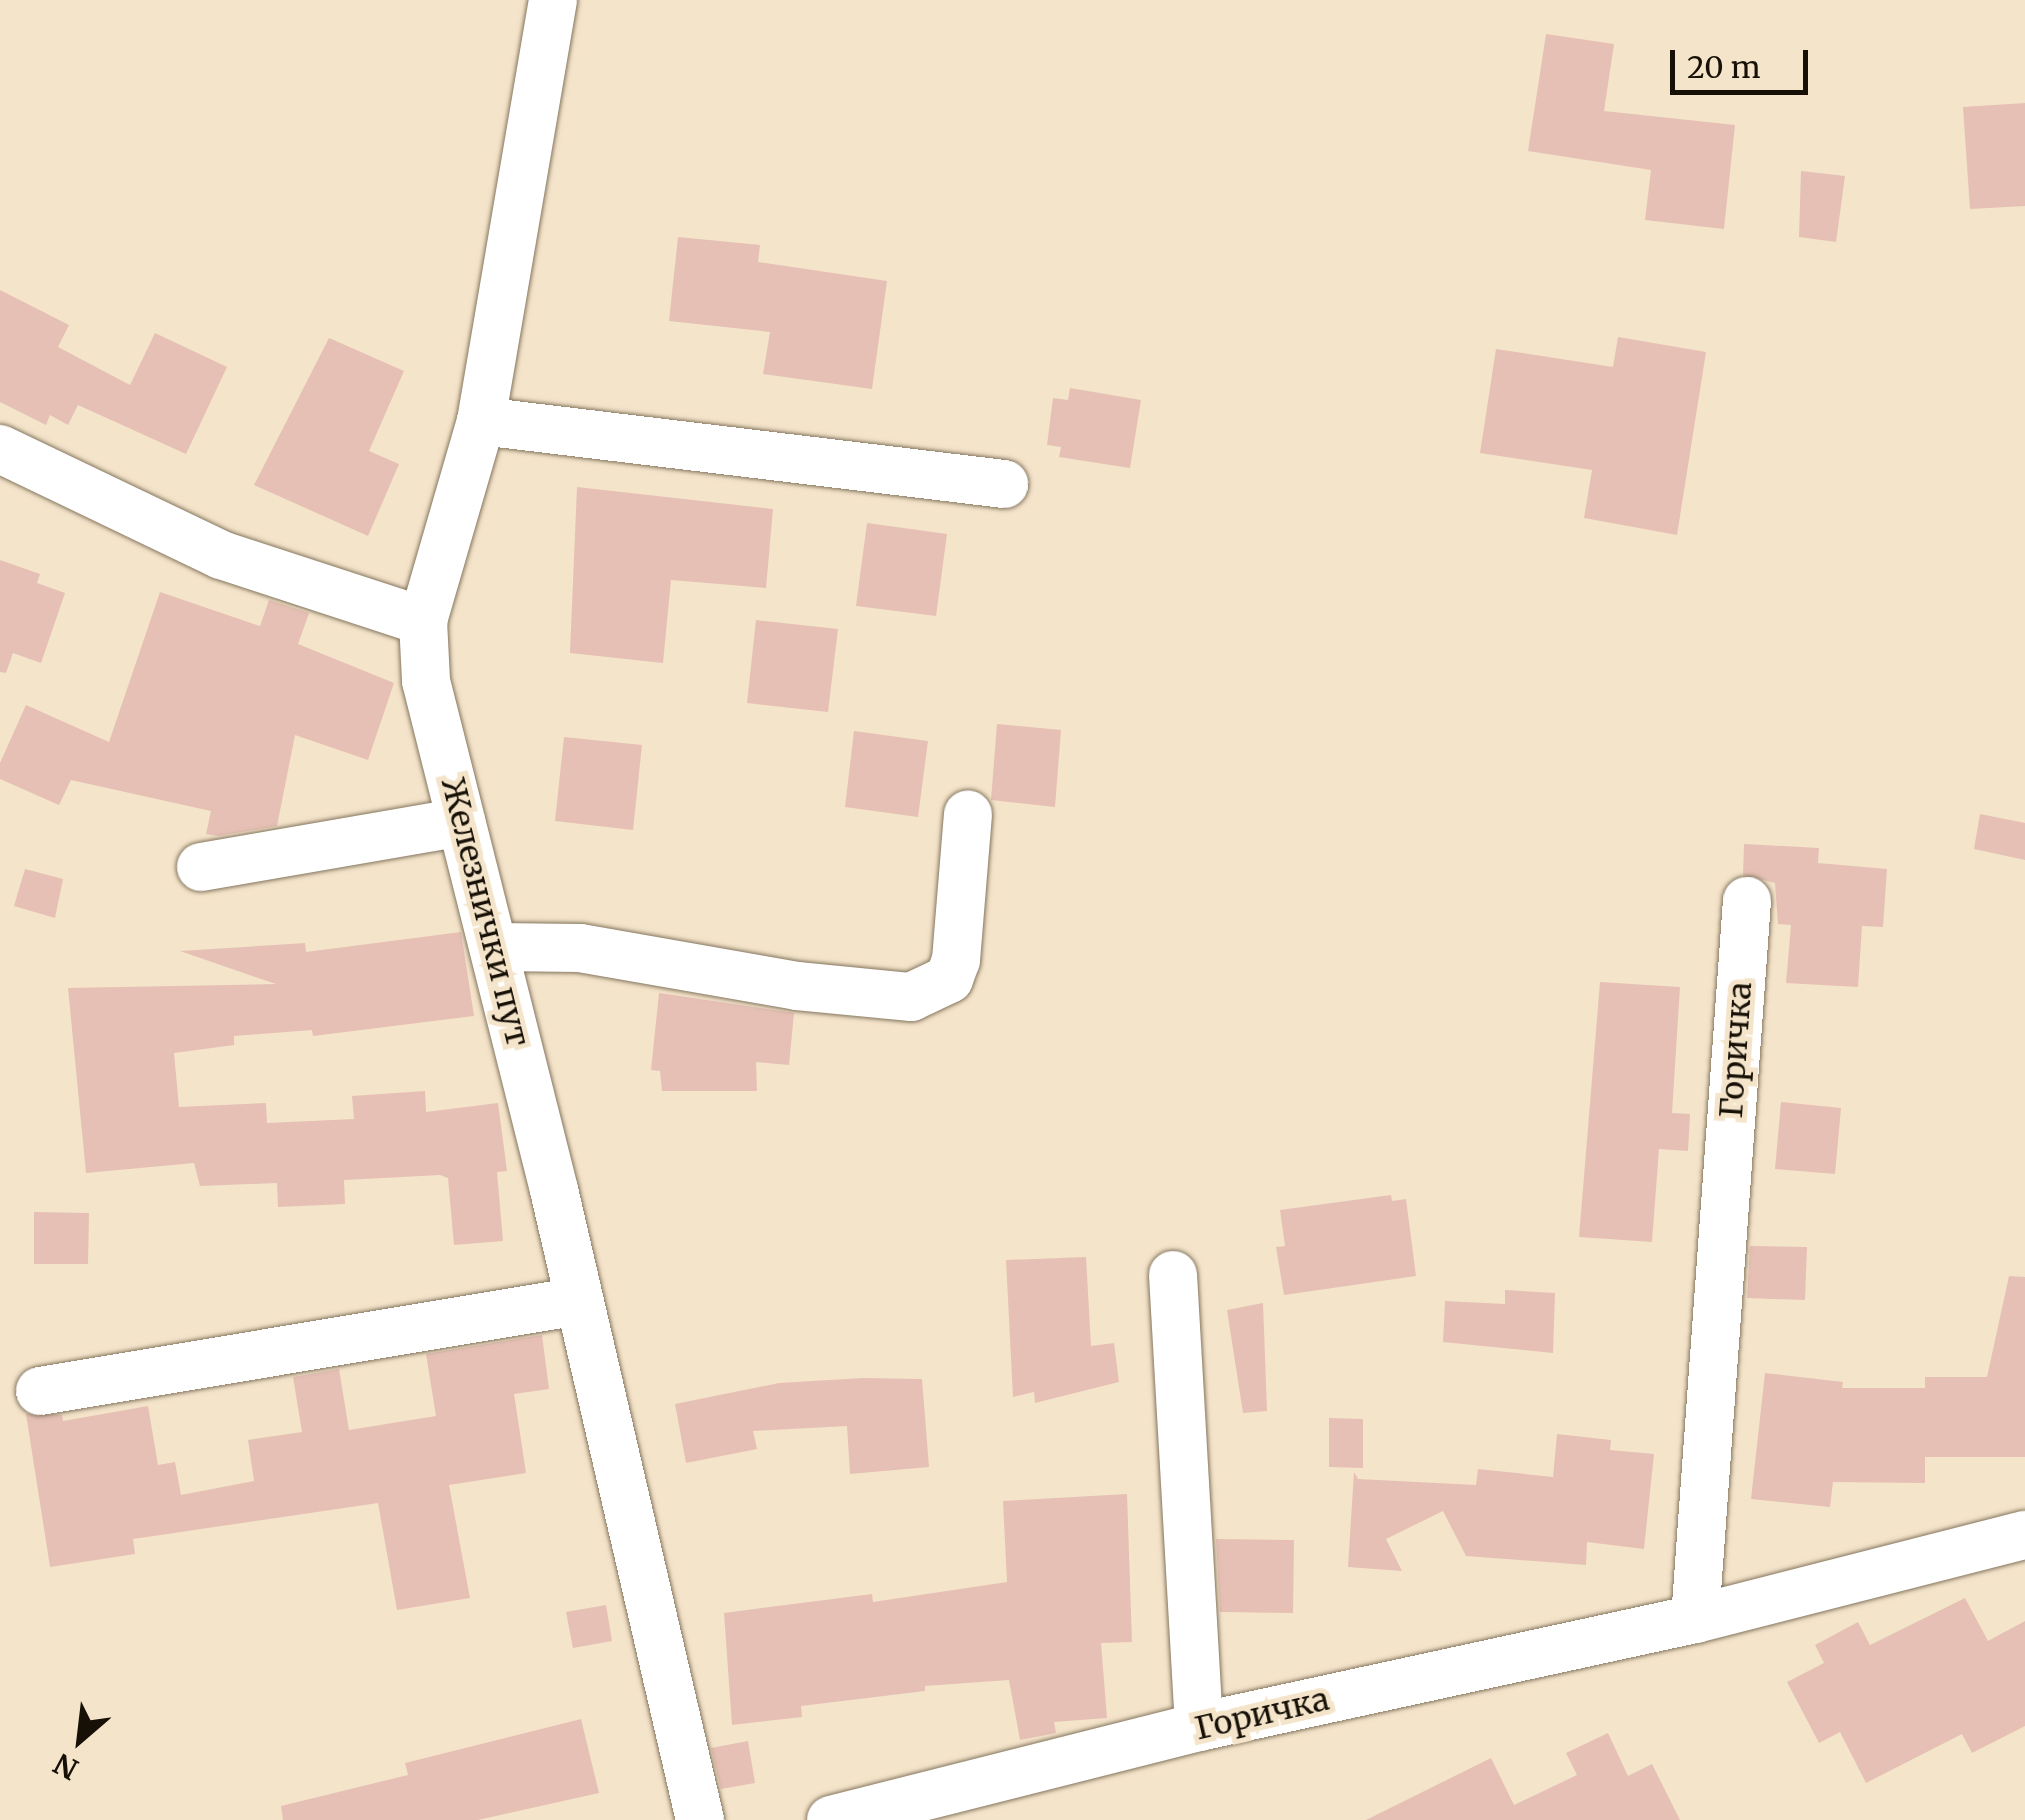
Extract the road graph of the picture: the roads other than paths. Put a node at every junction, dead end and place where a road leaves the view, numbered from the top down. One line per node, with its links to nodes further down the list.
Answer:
1 (553, 0): 2 (street, Железнички пут)
2 (481, 421): 4 (street); 5 (street, Железнички пут)
3 (0, 449): 5 (street)
4 (1004, 484)
5 (423, 621): 7 (street, Железнички пут)
6 (968, 814): 10 (street)
7 (461, 822): 8 (street); 10 (street, Железнички пут)
8 (201, 867)
9 (1747, 900): 15 (street, Горичка)
10 (496, 947): 12 (street, Железнички пут)
11 (1173, 1275): 16 (street)
12 (579, 1301): 13 (street); 18 (street, Железнички пут)
13 (40, 1391)
14 (2025, 1535): 15 (street, Горичка)
15 (1695, 1619): 16 (street, Горичка)
16 (1199, 1727): 17 (street, Горичка)
17 (916, 1809): 19 (street, Горичка)
18 (700, 1820)
19 (831, 1820)

